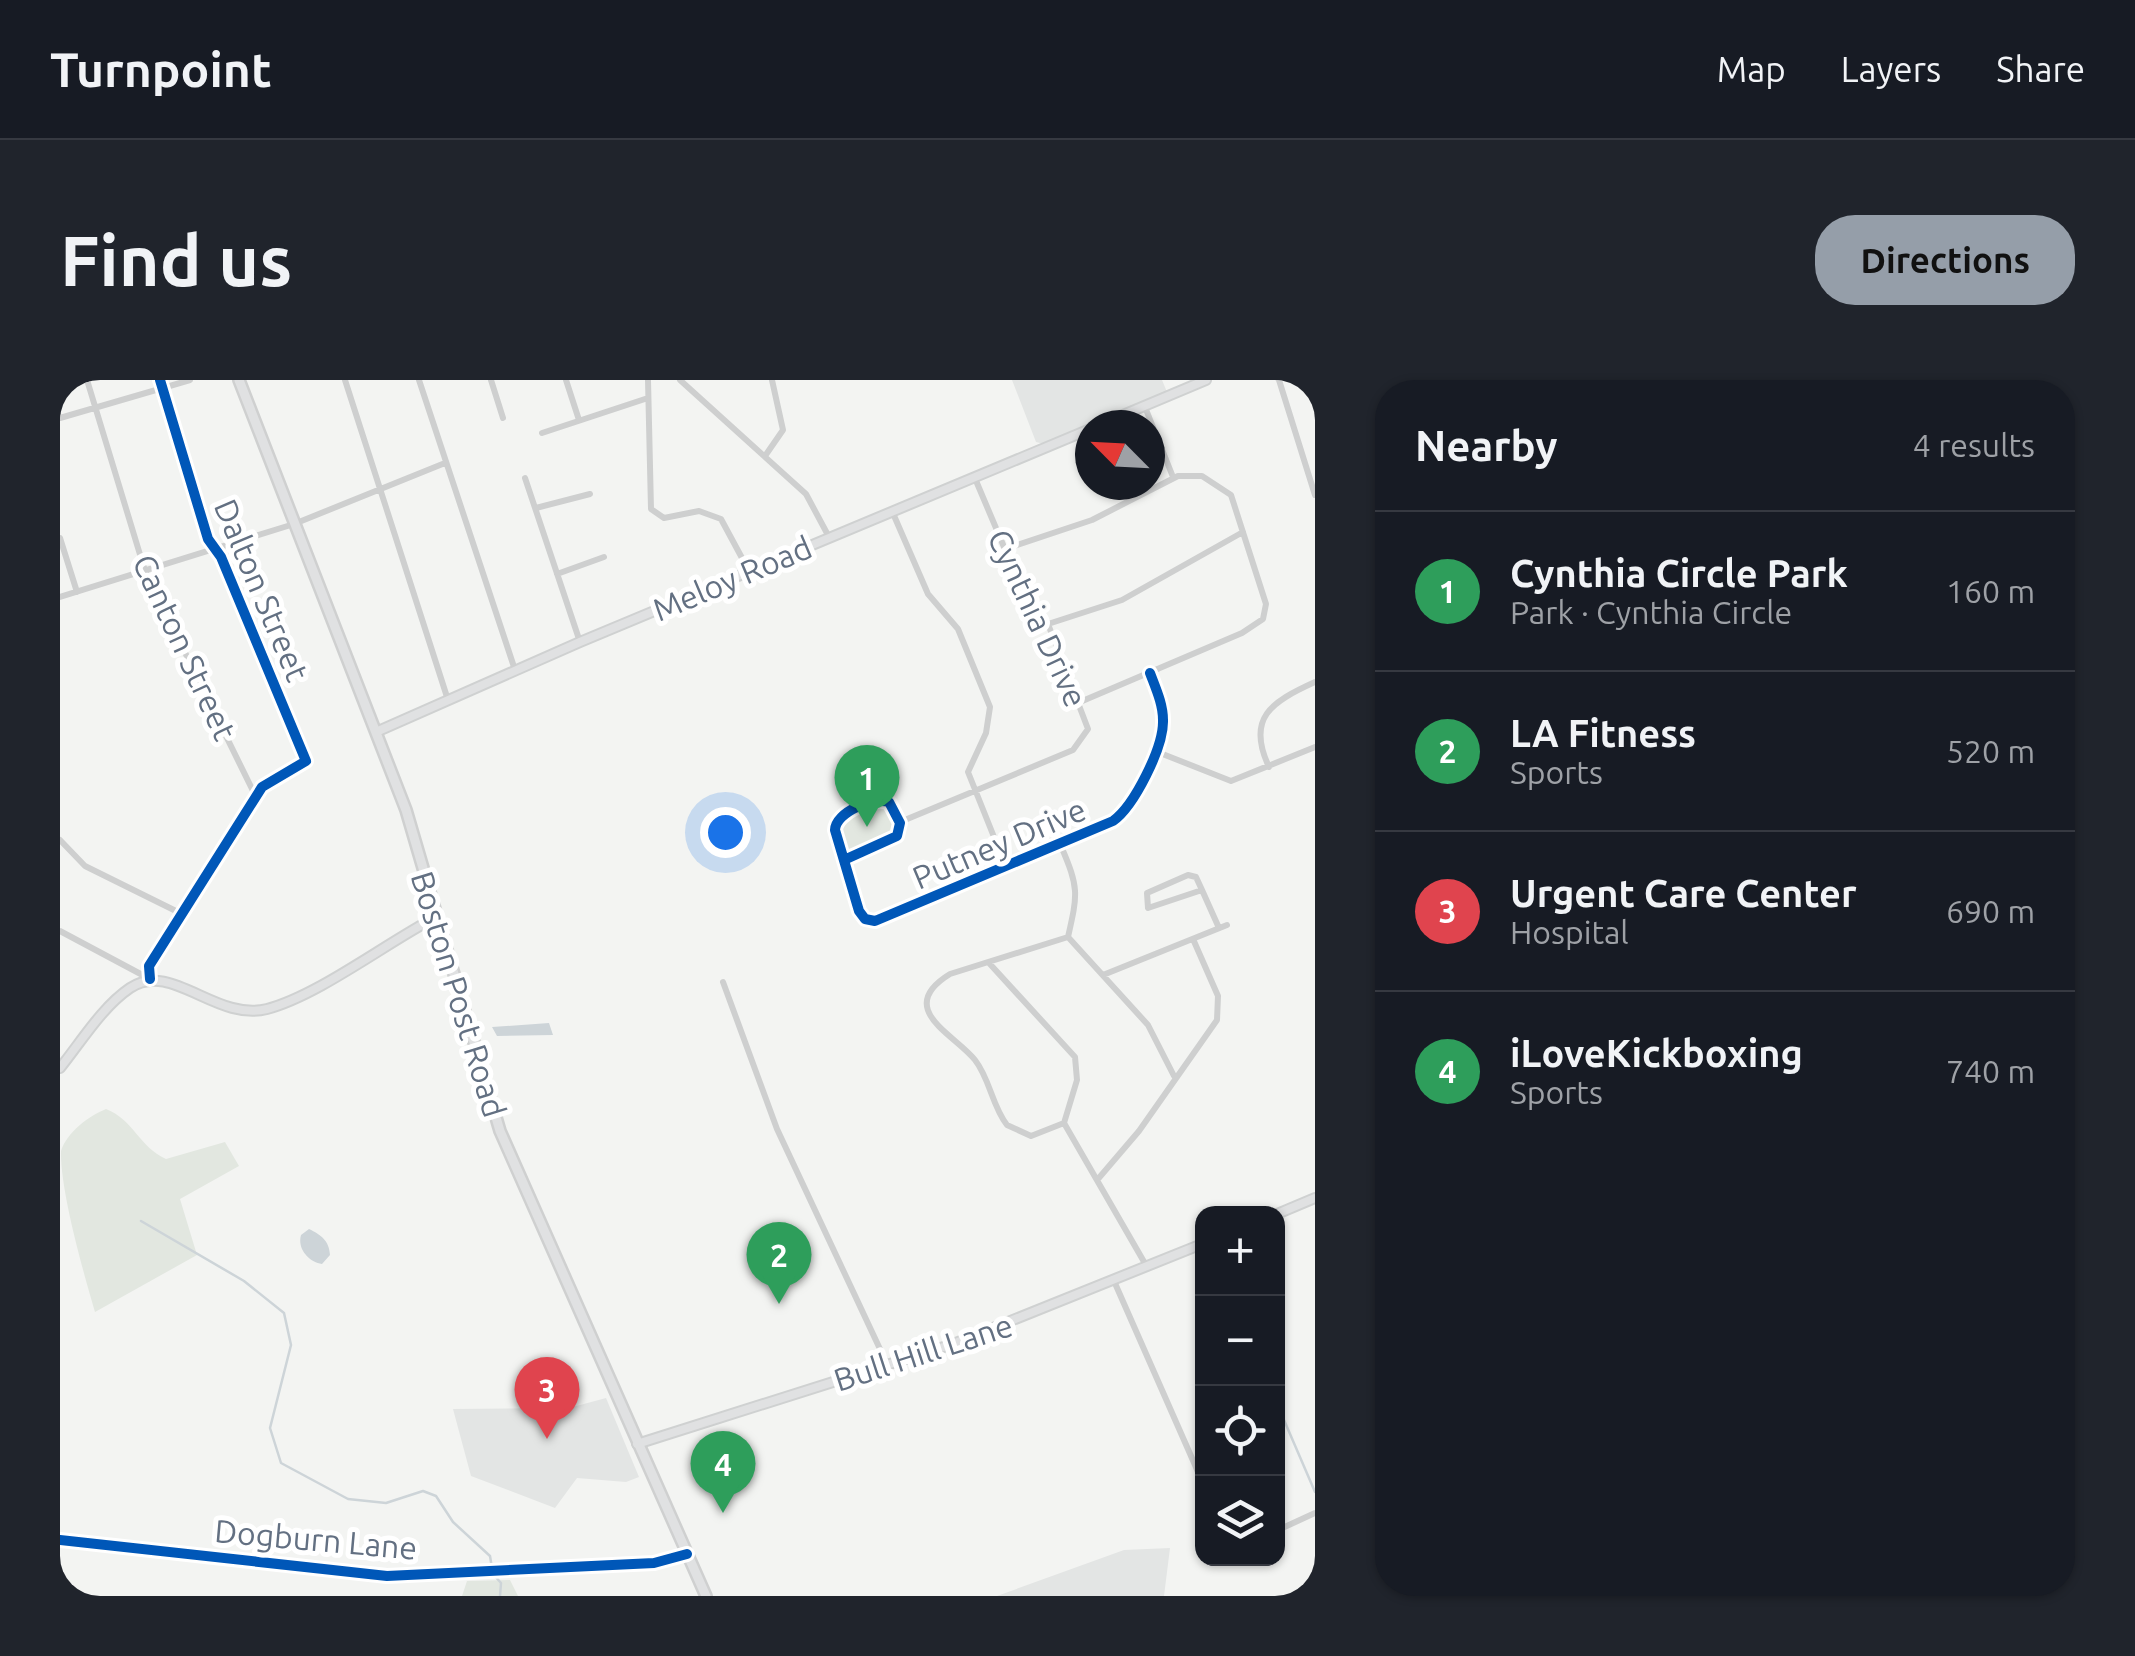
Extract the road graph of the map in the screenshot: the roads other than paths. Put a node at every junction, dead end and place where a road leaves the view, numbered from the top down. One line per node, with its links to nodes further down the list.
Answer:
1 (87, 380): 16 (street, Canton Street)
2 (190, 380): 13 (street)
3 (240, 380): 33 (main road, Boston Post Road)
4 (345, 380): 28 (street)
5 (419, 380): 24 (street)
6 (492, 380): 19 (street)
7 (566, 380): 20 (street)
8 (648, 380): 14 (street)
9 (680, 380): 23 (street)
10 (772, 380): 23 (street)
11 (1206, 380): 15 (main road)
12 (1279, 380): 30 (street)
13 (162, 384): 16 (street); 37 (street, Dalton Street)
14 (648, 398): 20 (street); 41 (street)
15 (1144, 407): 17 (main road); 27 (street)
16 (95, 408): 18 (street); 40 (street, Canton Street)
17 (1136, 410)
18 (60, 418)
19 (503, 418)
20 (579, 420): 21 (street)
21 (542, 433)
22 (1075, 435): 25 (main road, Meloy Road)
23 (765, 456): 35 (street)
24 (446, 463): 28 (street); 47 (street)
25 (974, 475): 32 (main road, Meloy Road); 38 (street, Cynthia Drive)
26 (525, 478): 31 (street)
27 (1173, 478): 34 (street); 38 (street)
28 (379, 486): 33 (street); 50 (street)
29 (590, 494): 31 (street)
30 (1315, 495)
31 (536, 508): 42 (street)
32 (892, 511): 35 (main road, Meloy Road); 56 (street)
33 (294, 524): 37 (street); 52 (main road, Boston Post Road)
34 (1243, 532): 45 (street); 48 (street)
35 (829, 536): 41 (main road, Meloy Road)
36 (60, 538): 43 (street)
37 (215, 549): 40 (street); 57 (street, Dalton Street)
38 (1004, 550): 45 (street, Cynthia Drive)
39 (604, 557): 42 (street)
40 (145, 571): 43 (street); 57 (street, Canton Street)
41 (749, 571): 46 (main road, Meloy Road)
42 (558, 574): 46 (street)
43 (77, 592): 44 (street)
44 (60, 597)
45 (1048, 624): 51 (street, Cynthia Drive)
46 (580, 642): 47 (main road, Meloy Road)
47 (515, 670): 50 (main road, Meloy Road)
48 (1150, 674): 51 (street); 54 (street, Putney Drive)
49 (1315, 682): 55 (street)
50 (448, 700): 52 (main road, Meloy Road)
51 (1080, 702): 56 (street, Cynthia Drive)
52 (376, 732): 65 (main road, Boston Post Road)
53 (1315, 748): 55 (street)
54 (1154, 751): 55 (street); 60 (street, Putney Drive)
55 (1270, 767)
56 (976, 792): 58 (street, Cynthia Drive); 62 (street)
57 (256, 796): 64 (street)
58 (900, 822): 61 (street, Cynthia Drive); 61 (street)
59 (60, 840): 64 (street)
60 (1061, 845): 62 (street, Putney Drive); 67 (street)
61 (844, 860): 62 (street, Putney Drive)
62 (1006, 867)
63 (1202, 890): 63 (street); 68 (street)
64 (180, 912): 71 (street)
65 (436, 917): 71 (main road); 83 (main road, Boston Post Road)
66 (60, 932): 71 (street)
67 (1068, 938): 69 (street); 70 (street)
68 (1193, 940): 70 (street); 74 (street)
69 (989, 963): 75 (street); 75 (street)
70 (1103, 975): 74 (street)
71 (150, 980): 73 (main road)
72 (723, 982): 82 (street)
73 (60, 1068)
74 (1174, 1076): 76 (street)
75 (1064, 1123): 76 (street)
76 (1098, 1179): 80 (street)
77 (1315, 1198): 78 (main road)
78 (1285, 1211)
79 (1195, 1247): 80 (main road, Bull Hill Lane)
80 (1147, 1267): 81 (main road, Bull Hill Lane)
81 (1114, 1280): 82 (main road, Bull Hill Lane); 84 (street)
82 (888, 1364): 83 (main road, Bull Hill Lane)
83 (637, 1444): 88 (main road, Boston Post Road)
84 (1199, 1476)
85 (1315, 1514): 86 (street)
86 (1285, 1527)
87 (60, 1540): 88 (street, Dogburn Lane)
88 (687, 1554): 89 (main road, Boston Post Road)
89 (706, 1596)

